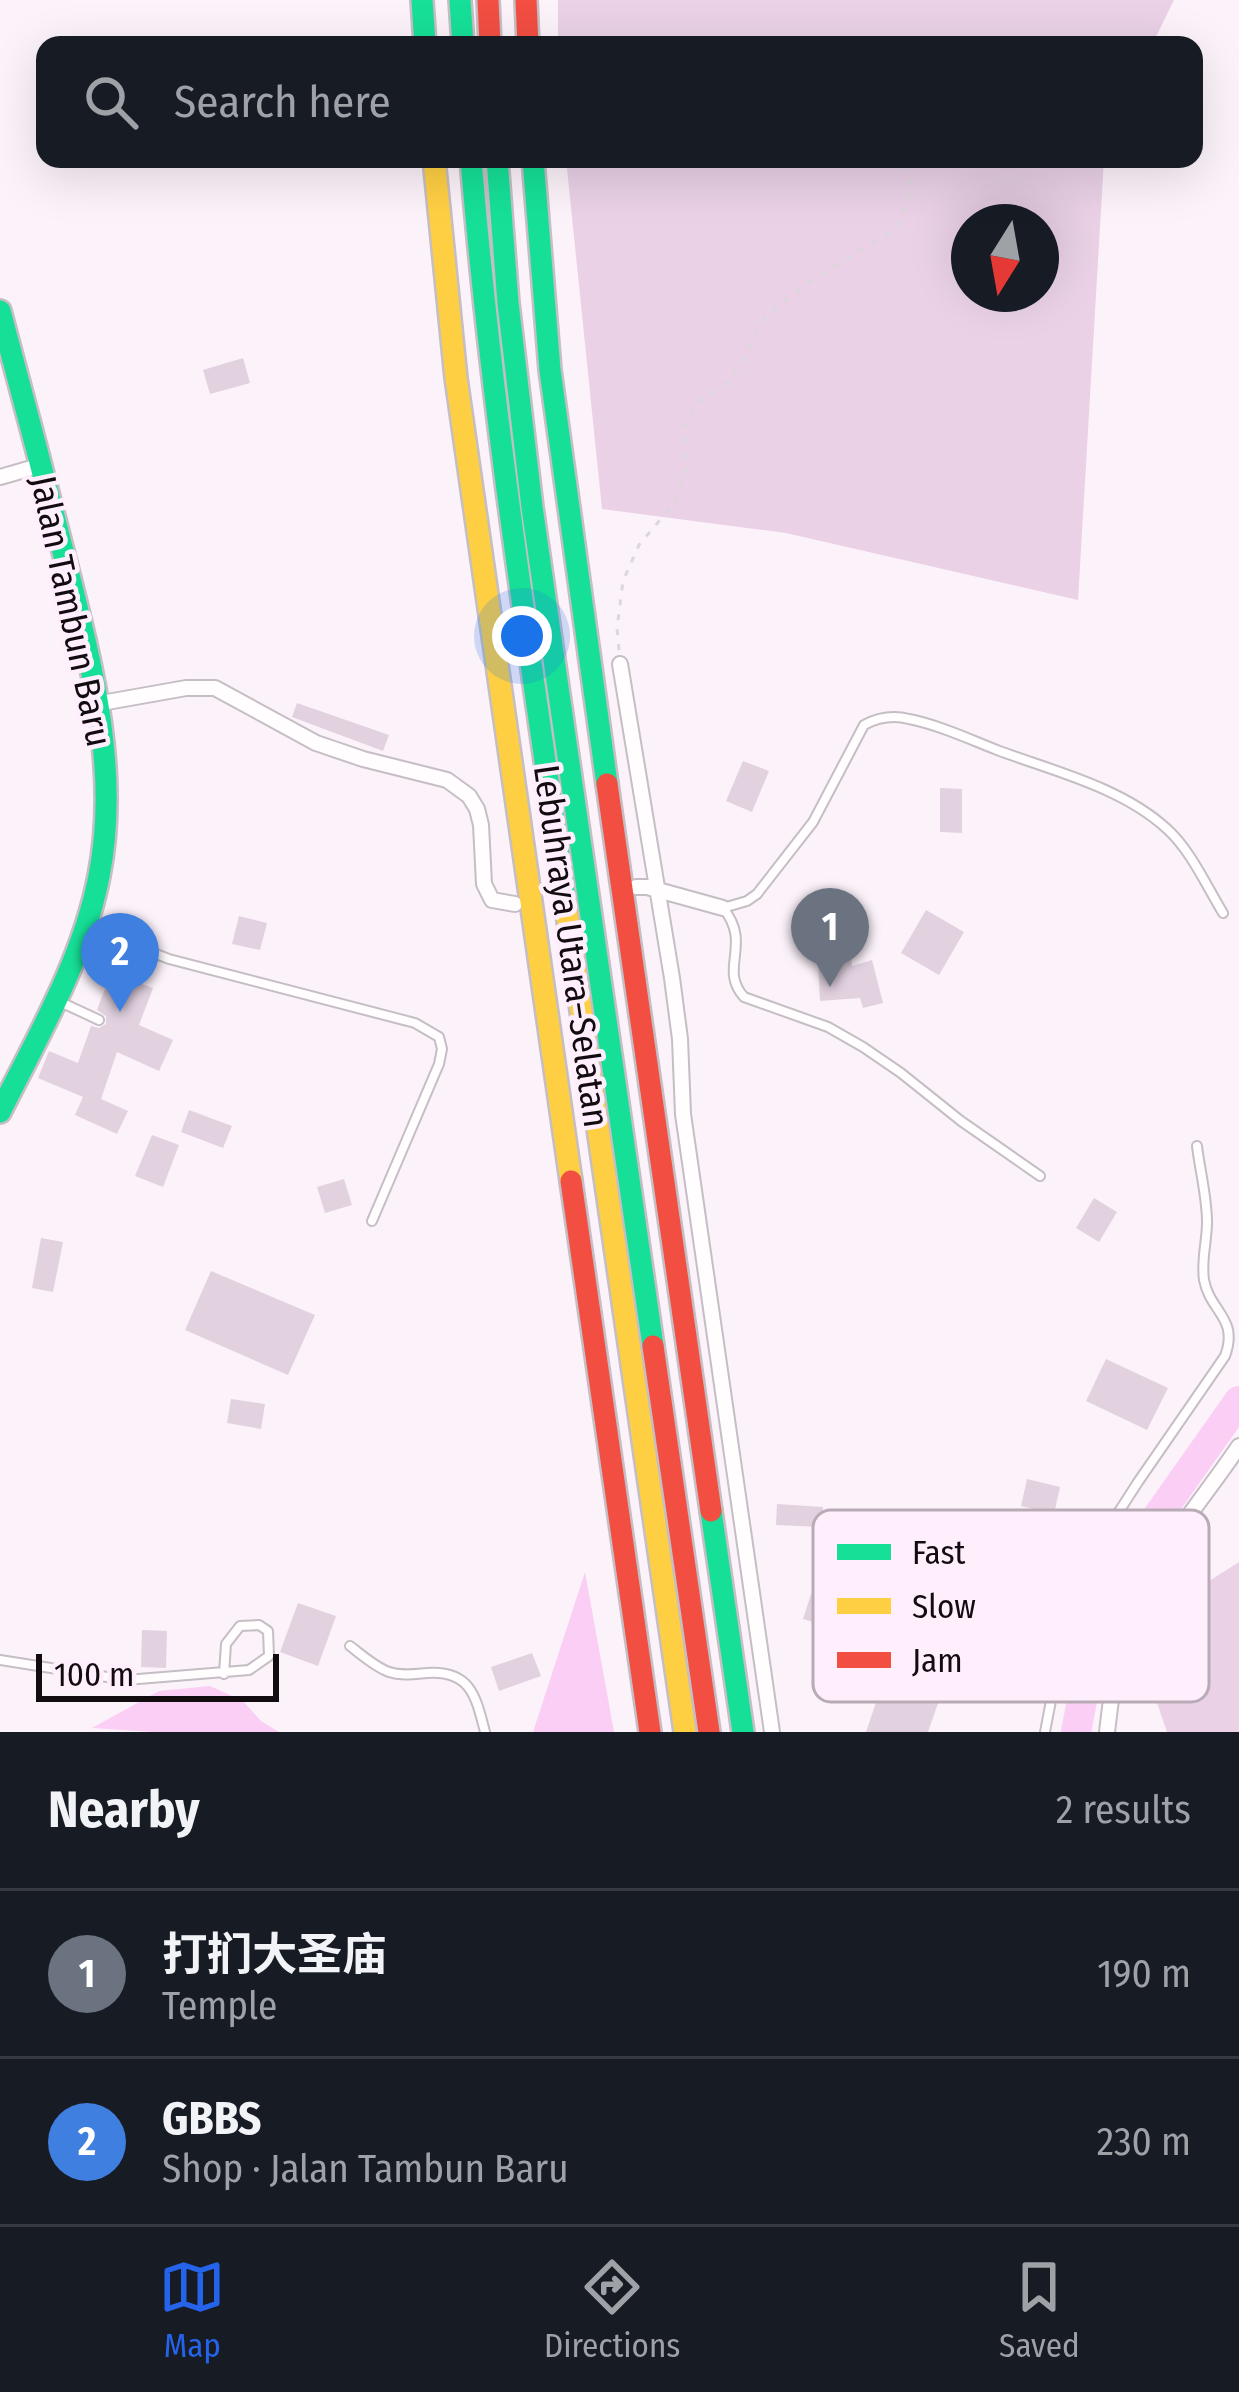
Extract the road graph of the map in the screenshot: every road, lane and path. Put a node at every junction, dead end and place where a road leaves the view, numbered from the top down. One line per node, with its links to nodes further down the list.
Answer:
1 (422, 0): 5 (main road)
2 (460, 0): 6 (main road)
3 (488, 0): 7 (main road)
4 (526, 0): 8 (main road)
5 (424, 36)
6 (462, 36)
7 (490, 36)
8 (528, 36)
9 (435, 168): 40 (main road)
10 (471, 168): 41 (main road, Lebuhraya Utara–Selatan)
11 (498, 168): 42 (main road, Lebuhraya Utara–Selatan)
12 (534, 168): 43 (main road)
13 (911, 168): 17 (path)
14 (0, 310): 15 (main road, Jalan Tambun Baru)
15 (42, 465): 16 (street); 18 (main road, Jalan Tambun Baru)
16 (0, 477)
17 (620, 664): 20 (street)
18 (96, 704): 21 (street); 24 (main road, Jalan Tambun Baru)
19 (636, 887): 20 (street)
20 (658, 890): 22 (street); 44 (street)
21 (514, 904)
22 (723, 908): 23 (lane); 29 (lane)
23 (1223, 913)
24 (85, 926): 25 (main road, Jalan Tambun Baru); 30 (lane)
25 (55, 999): 26 (lane); 27 (main road, Jalan Tambun Baru)
26 (99, 1020)
27 (0, 1112)
28 (1197, 1146): 32 (lane)
29 (1040, 1176)
30 (372, 1221)
31 (1239, 1447): 33 (street)
32 (1121, 1510)
33 (1195, 1510)
34 (350, 1646): 39 (lane)
35 (0, 1660): 36 (lane)
36 (224, 1674): 36 (lane)
37 (1051, 1702): 45 (lane)
38 (1111, 1702): 46 (street)
39 (485, 1732)
40 (650, 1732)
41 (685, 1732)
42 (709, 1732)
43 (743, 1732)
44 (772, 1732)
45 (1046, 1732)
46 (1107, 1732)

